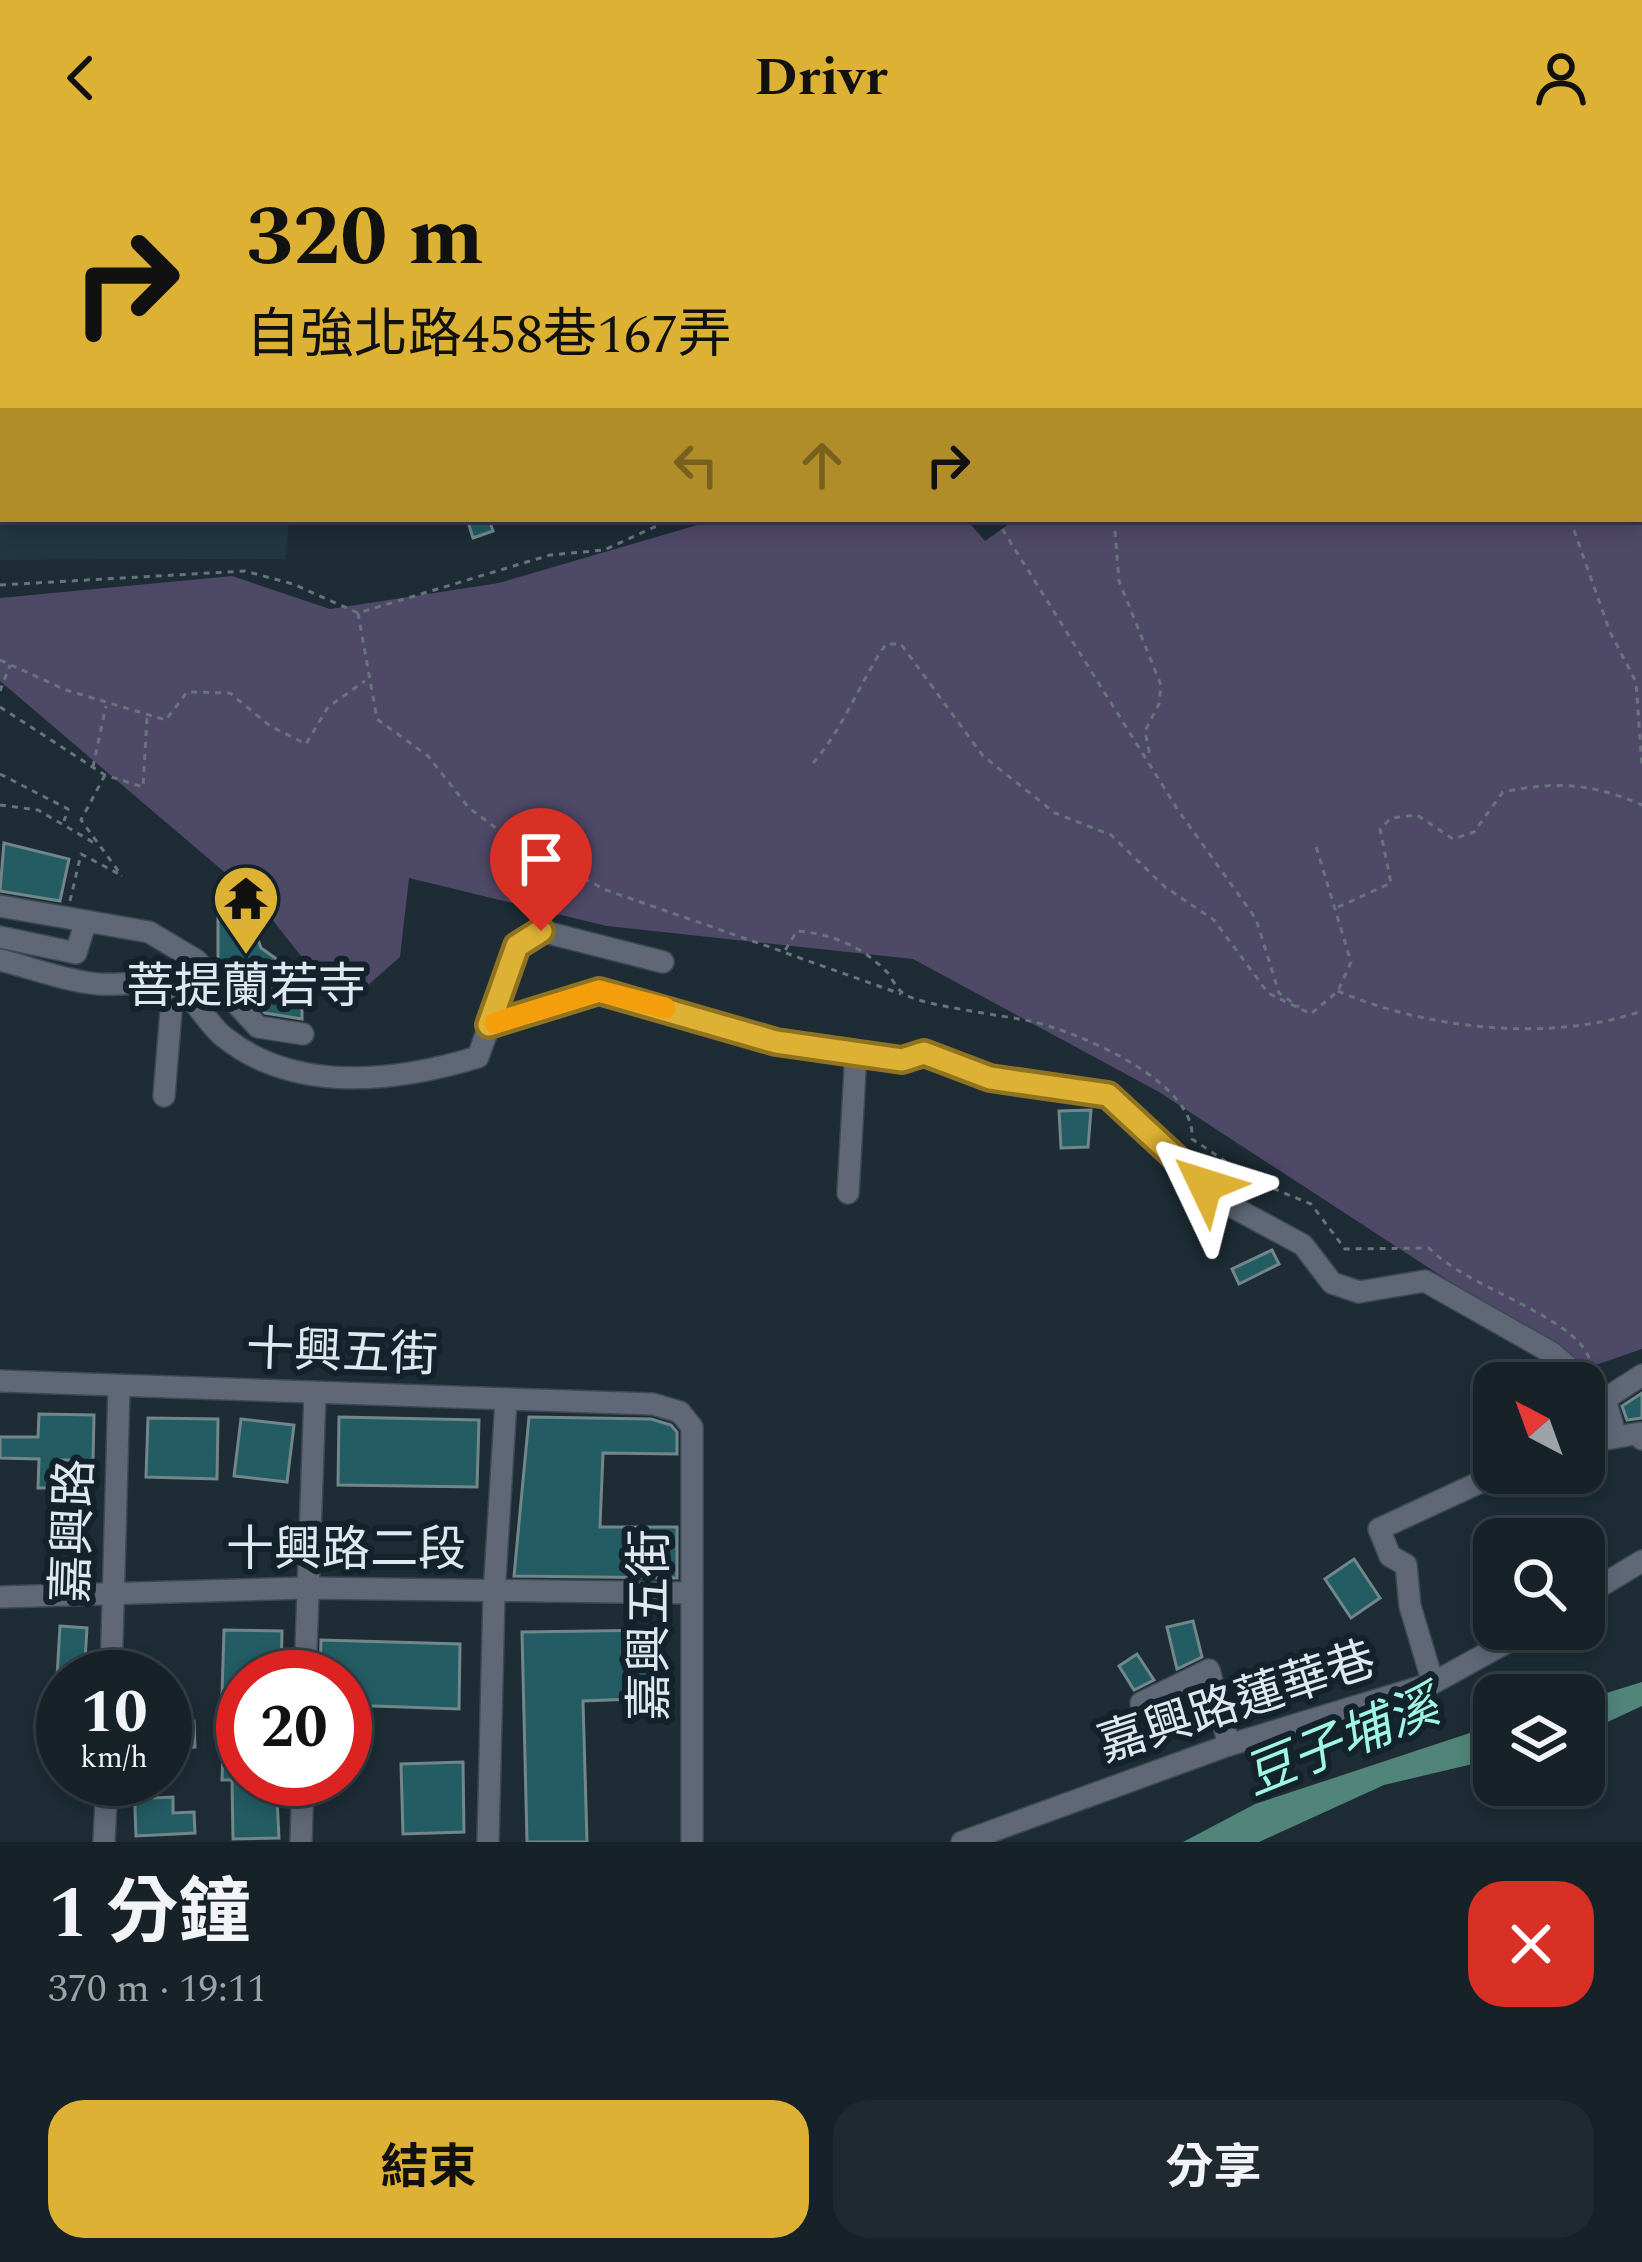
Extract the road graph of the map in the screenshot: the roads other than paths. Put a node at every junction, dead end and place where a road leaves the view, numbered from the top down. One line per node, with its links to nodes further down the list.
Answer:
1 (0, 906): 2 (street)
2 (85, 924): 3 (street); 8 (street)
3 (0, 937)
4 (0, 960): 6 (street)
5 (663, 962): 7 (street)
6 (173, 987): 7 (street); 10 (street)
7 (489, 1025): 9 (street)
8 (303, 1034)
9 (856, 1053): 11 (street); 12 (street)
10 (164, 1096)
11 (848, 1193)
12 (1562, 1362)
13 (1642, 1375): 17 (street)
14 (0, 1382): 15 (street, 十興五街)
15 (119, 1388): 16 (street, 十興五街); 27 (street, 嘉興路)
16 (315, 1394): 18 (street, 十興五街); 26 (street)
17 (1605, 1399): 20 (street)
18 (506, 1401): 19 (street, 十興五街); 28 (street)
19 (680, 1412): 29 (street, 嘉興五街)
20 (1616, 1438): 21 (street); 22 (street)
21 (1605, 1439)
22 (1642, 1439)
23 (1473, 1485): 34 (street)
24 (1642, 1561): 25 (street)
25 (1605, 1583)
26 (306, 1588): 27 (street, 十興路二段); 28 (street, 十興路二段); 32 (street)
27 (114, 1594): 30 (street, 十興路二段); 31 (street, 嘉興路)
28 (494, 1594): 29 (street, 十興路二段); 41 (street)
29 (692, 1594): 42 (street, 嘉興五街)
30 (0, 1597)
31 (112, 1650)
32 (305, 1650)
33 (1494, 1650): 34 (street, 嘉興路蓮華巷)
34 (1433, 1683): 36 (street, 嘉興路蓮華巷)
35 (1141, 1703): 36 (street)
36 (1228, 1745): 43 (street, 嘉興路蓮華巷)
37 (106, 1806): 39 (street)
38 (302, 1806): 40 (street)
39 (104, 1842)
40 (301, 1842)
41 (488, 1842)
42 (692, 1842)
43 (962, 1842)

